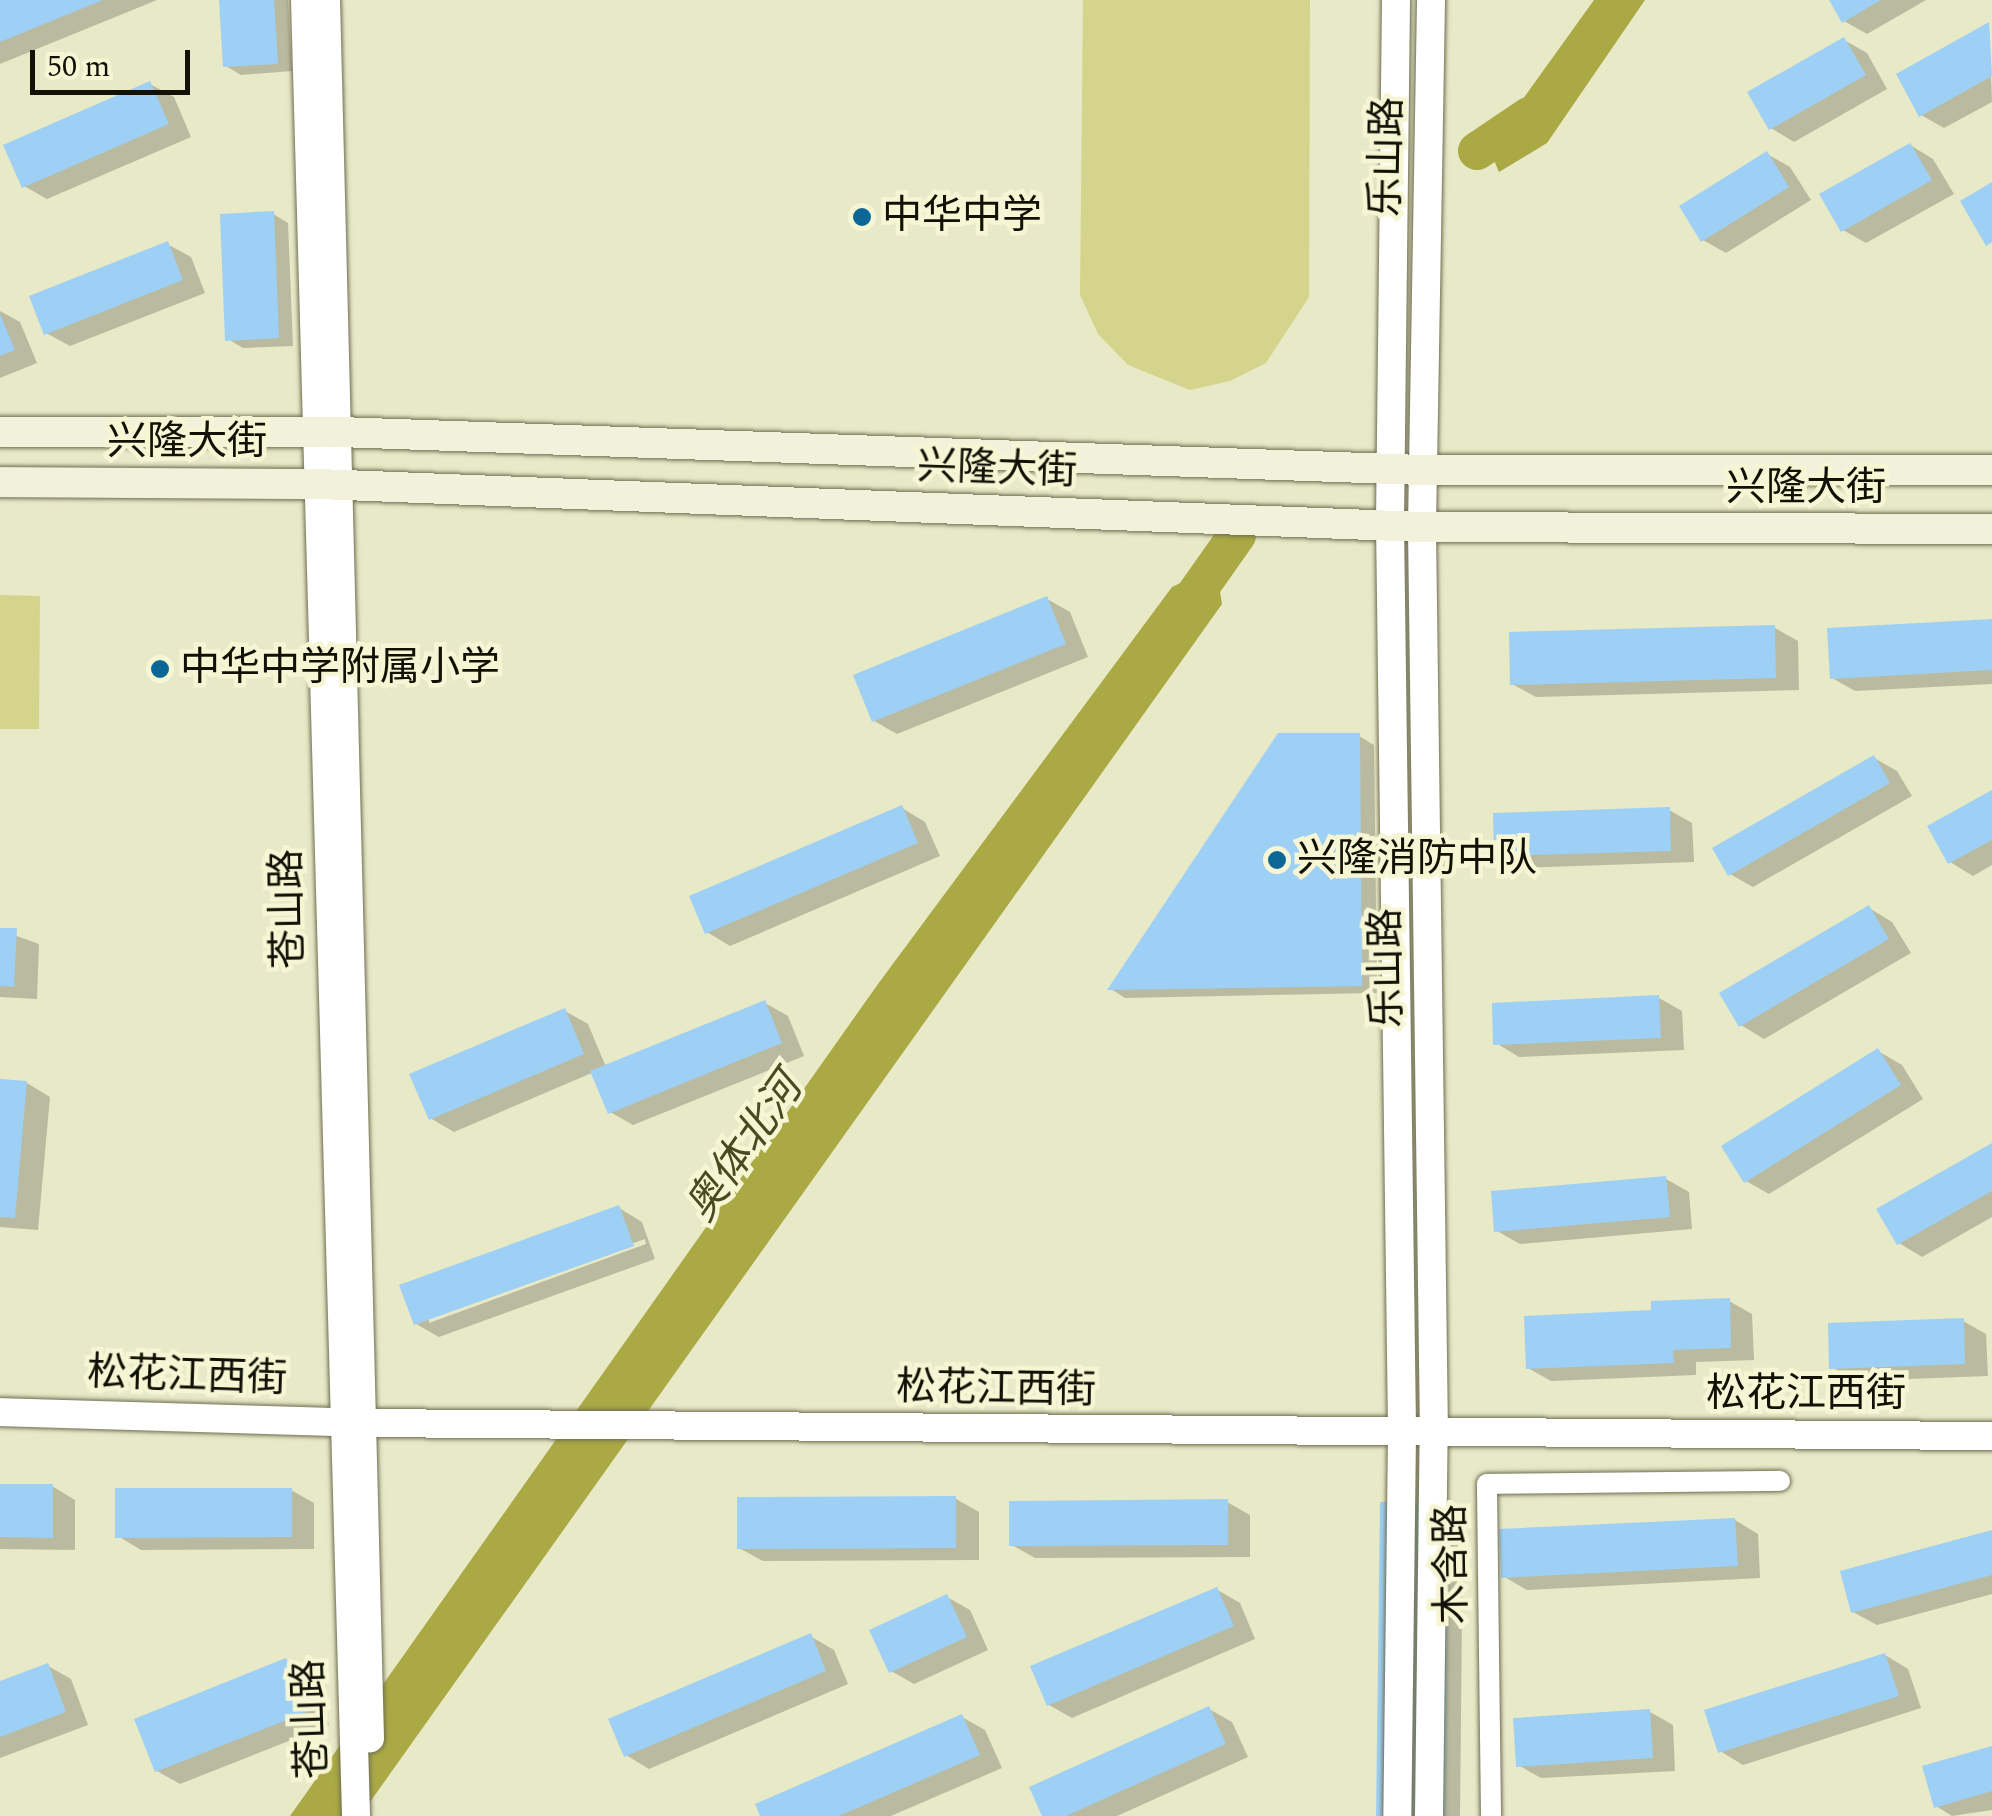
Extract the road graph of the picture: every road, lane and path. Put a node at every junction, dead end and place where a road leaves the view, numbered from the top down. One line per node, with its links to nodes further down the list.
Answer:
1 (304, 0): 6 (street, 苍山路)
2 (326, 0): 6 (street, 苍山路)
3 (1396, 0): 7 (street, 乐山路)
4 (1431, 0): 7 (street, 乐山路)
5 (0, 432): 6 (main road, 兴隆大街)
6 (327, 432): 7 (main road, 兴隆大街); 10 (street, 苍山路)
7 (1408, 468): 8 (main road, 兴隆大街); 11 (street, 乐山路); 12 (street, 乐山路)
8 (1992, 470)
9 (0, 482): 10 (main road, 兴隆大街)
10 (328, 484): 11 (main road, 兴隆大街); 15 (street, 苍山路)
11 (1390, 524): 12 (main road, 兴隆大街); 16 (street, 乐山路)
12 (1422, 527): 13 (main road, 兴隆大街); 17 (street, 乐山路)
13 (1992, 530)
14 (0, 1412): 15 (street, 松花江西街)
15 (352, 1422): 16 (street, 松花江西街); 20 (street, 苍山路)
16 (1402, 1434): 17 (street, 松花江西街); 21 (street, 乐山路)
17 (1434, 1434): 18 (street, 松花江西街); 22 (street, 乐山路)
18 (1992, 1436)
19 (1780, 1481): 23 (street, 木含路)
20 (366, 1813)
21 (1397, 1816)
22 (1428, 1816)
23 (1491, 1816)

